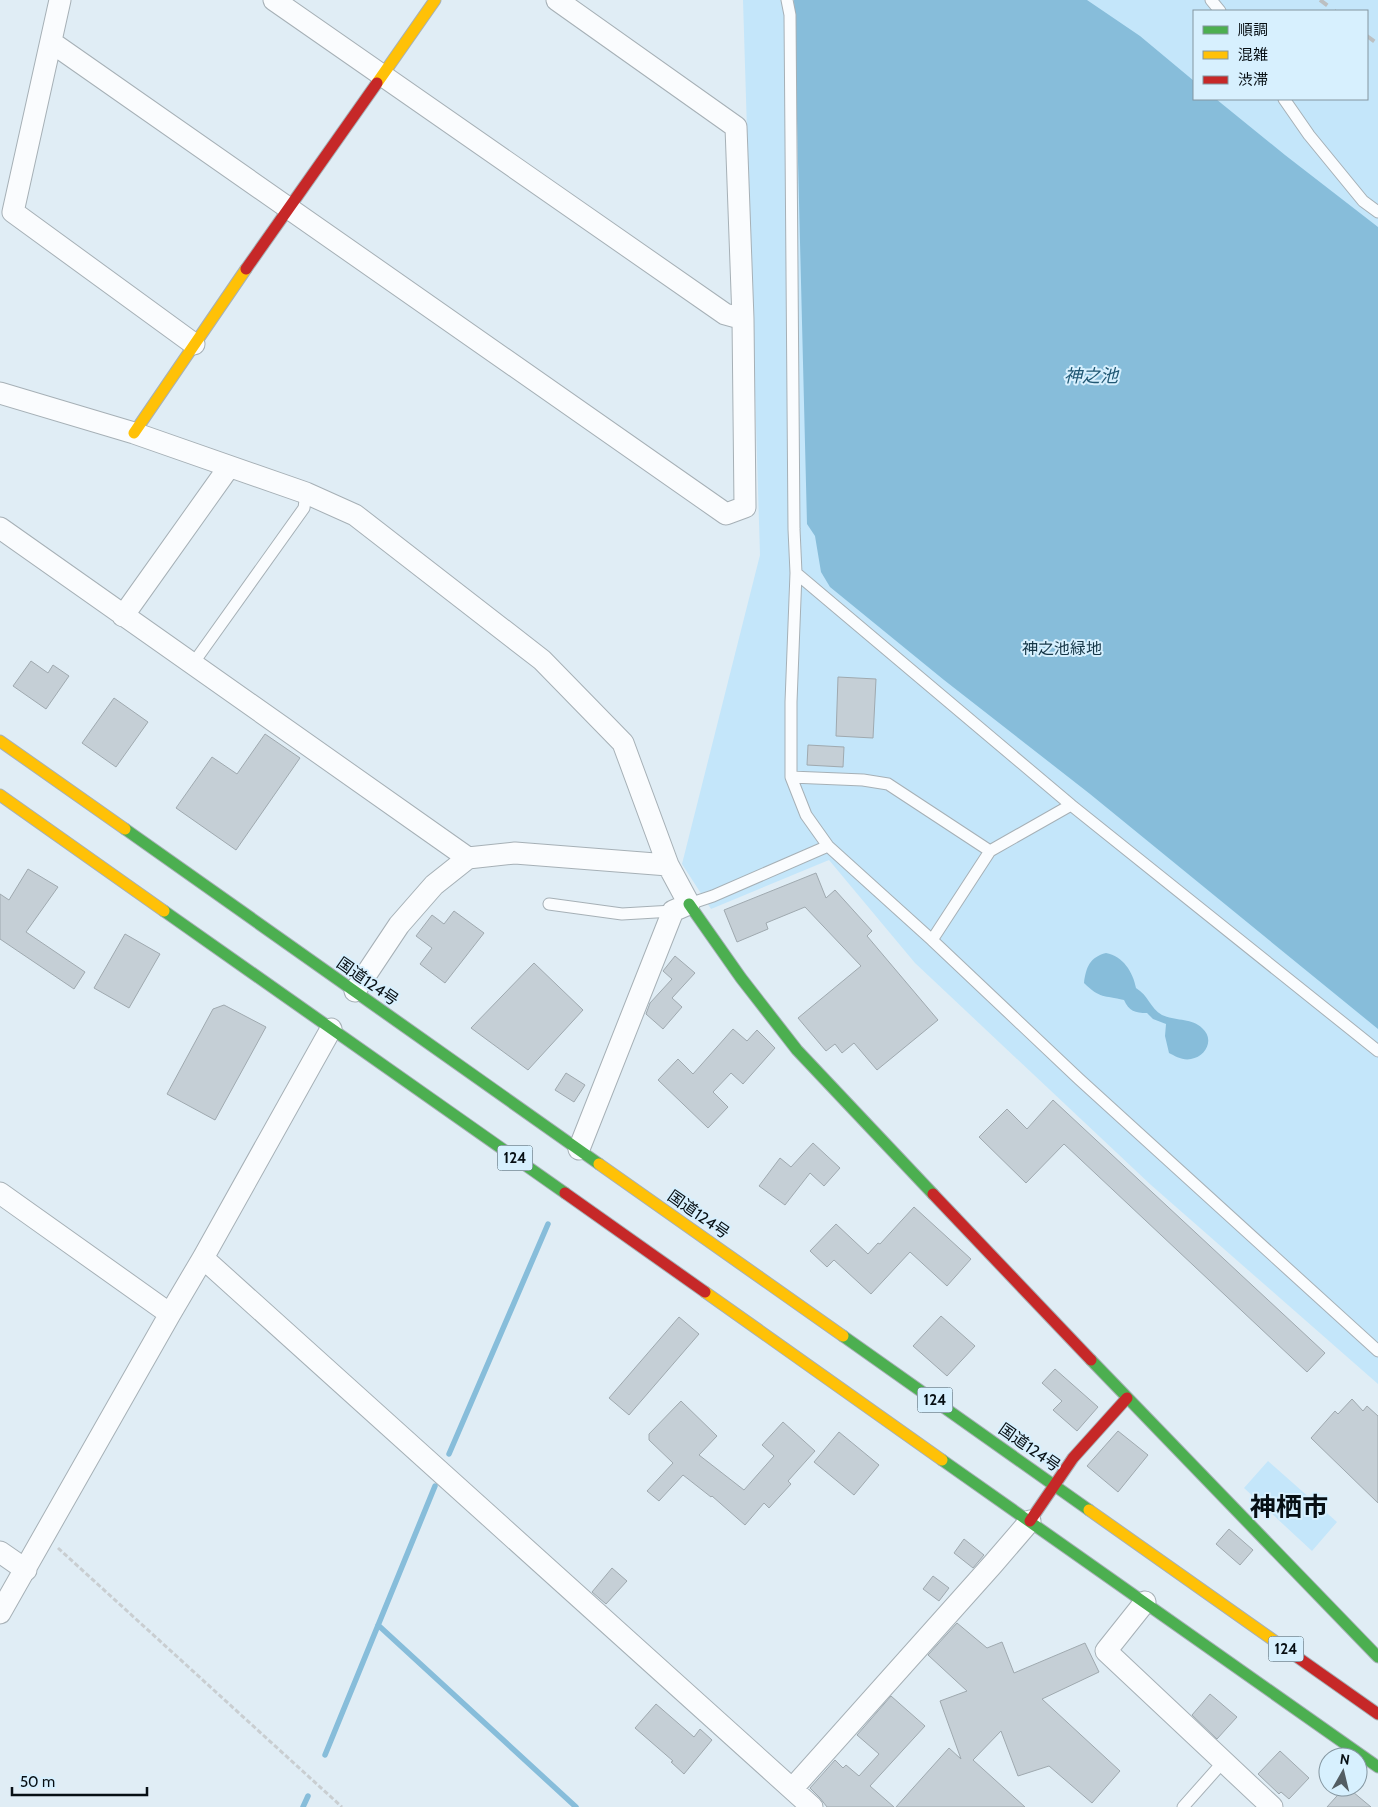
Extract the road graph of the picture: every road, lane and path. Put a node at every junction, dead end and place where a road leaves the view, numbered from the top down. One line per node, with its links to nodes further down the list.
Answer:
1 (60, 0): 8 (street)
2 (274, 0): 9 (street)
3 (435, 0): 9 (main road)
4 (557, 0): 13 (street)
5 (787, 0): 20 (lane)
6 (1211, 0): 7 (lane)
7 (1219, 10)
8 (51, 42): 11 (street); 14 (street)
9 (382, 76): 11 (main road); 13 (street)
10 (1285, 100): 12 (lane)
11 (290, 209): 13 (street); 14 (main road)
12 (1378, 212)
13 (743, 319)
14 (194, 344): 16 (main road)
15 (0, 393): 16 (street)
16 (134, 433): 17 (street)
17 (229, 466): 18 (street); 21 (street)
18 (306, 493): 22 (lane); 30 (street)
19 (0, 528): 21 (street)
20 (796, 573): 24 (lane); 26 (lane)
21 (123, 616): 22 (street)
22 (192, 665): 29 (street)
23 (0, 741): 34 (main road, 国道124号 / 124)
24 (791, 777): 27 (lane); 28 (lane)
25 (0, 794): 35 (main road, 124)
26 (1071, 805): 28 (lane); 36 (lane)
27 (828, 846): 32 (lane); 33 (lane)
28 (990, 851): 33 (lane)
29 (468, 858): 30 (street); 34 (street)
30 (668, 865): 32 (street)
31 (549, 904): 32 (lane)
32 (681, 907): 37 (street); 42 (main road)
33 (932, 940): 41 (lane)
34 (354, 991): 37 (main road, 国道124号 / 124)
35 (332, 1029): 39 (street); 44 (main road, 124)
36 (1378, 1051)
37 (580, 1149): 43 (main road, 国道124号 / 124)
38 (0, 1193): 40 (street)
39 (204, 1258): 40 (street); 54 (street)
40 (170, 1314): 45 (street)
41 (1377, 1349)
42 (1127, 1398): 43 (main road); 50 (main road)
43 (1054, 1484): 44 (main road); 51 (main road, 国道124号 / 124)
44 (1030, 1520): 48 (main road, 124); 54 (street)
45 (44, 1537): 47 (street); 55 (path)
46 (0, 1552): 47 (street)
47 (26, 1570): 49 (street)
48 (1145, 1602): 52 (street); 53 (main road, 124)
49 (0, 1613)
50 (1378, 1657)
51 (1378, 1714)
52 (1223, 1762): 57 (lane); 58 (street)
53 (1378, 1767)
54 (792, 1789): 56 (street)
55 (342, 1807)
56 (812, 1807)
57 (1183, 1807)
58 (1272, 1807)

